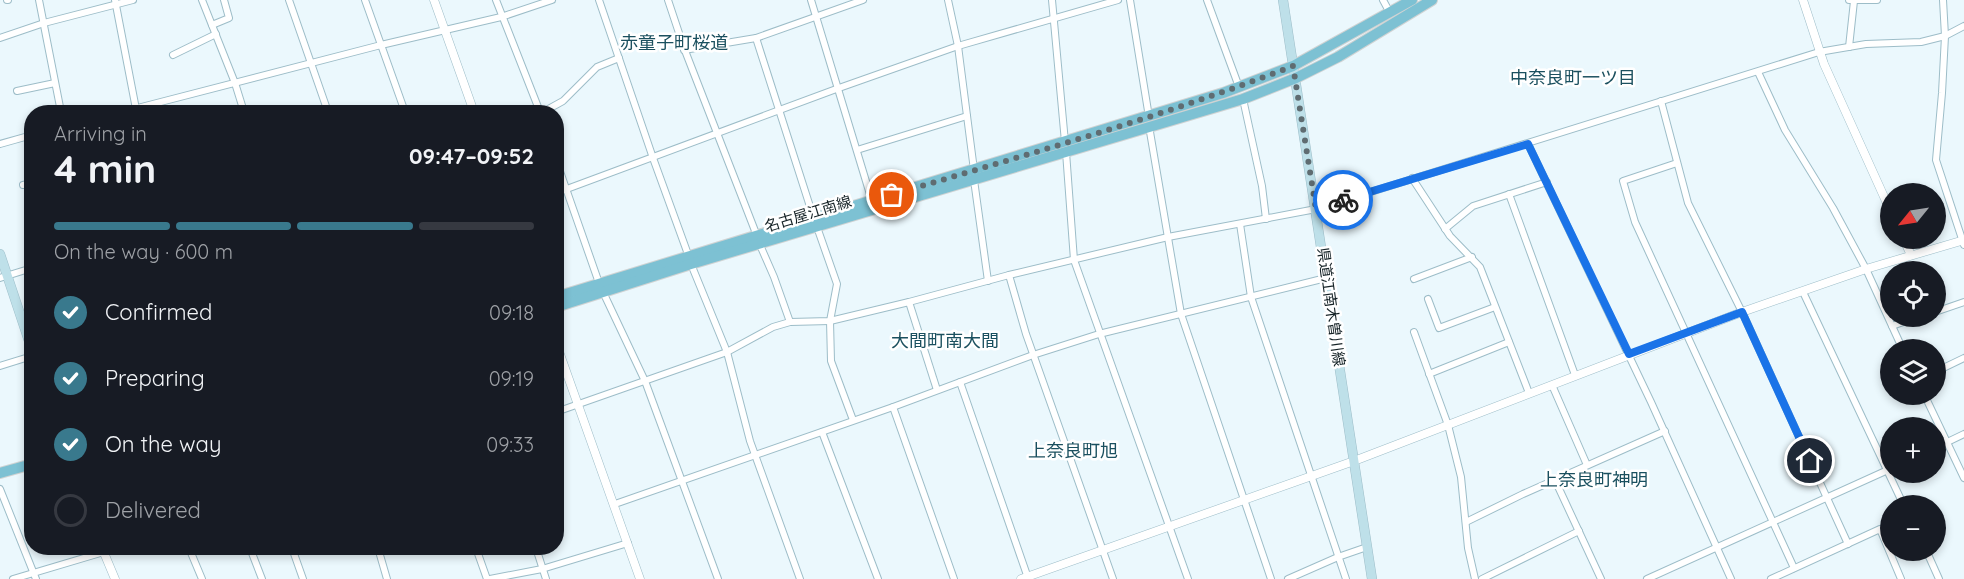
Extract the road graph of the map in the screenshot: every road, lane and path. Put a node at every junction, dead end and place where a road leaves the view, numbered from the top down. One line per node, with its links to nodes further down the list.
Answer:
1 (39, 0): 34 (street)
2 (133, 0): 29 (street)
3 (202, 0): 35 (street)
4 (224, 0): 35 (street)
5 (289, 0): 49 (street)
6 (365, 0): 42 (street)
7 (434, 0): 37 (street)
8 (496, 0): 31 (street)
9 (552, 0): 31 (street)
10 (599, 0): 48 (street)
11 (668, 0): 45 (street)
12 (811, 0): 32 (street)
13 (863, 0): 32 (street)
14 (948, 0): 43 (street)
15 (1052, 0): 33 (street)
16 (1118, 0): 33 (street)
17 (1130, 0): 71 (street)
18 (1208, 0): 55 (street)
19 (1283, 0): 50 (main road, 県道江南木曽川線)
20 (1383, 0): 30 (street)
21 (1412, 0): 30 (main road, 名古屋江南線)
22 (1432, 0): 52 (main road, 名古屋江南線)
23 (1803, 0): 46 (street)
24 (1848, 0): 27 (street)
25 (1877, 0): 28 (street)
26 (1943, 0): 39 (street)
27 (1854, 1): 28 (street); 44 (street)
28 (1864, 1)
29 (115, 2): 34 (street); 61 (street)
30 (1390, 13): 50 (main road, 名古屋江南線)
31 (501, 17): 37 (street); 67 (street)
32 (816, 17): 41 (street); 56 (street)
33 (1054, 19): 43 (street); 76 (street)
34 (45, 23): 40 (street); 53 (street)
35 (212, 25): 38 (street)
36 (1964, 26): 39 (street)
37 (444, 30): 42 (street); 66 (street)
38 (216, 34): 47 (street); 54 (street)
39 (1945, 36): 44 (street); 96 (street)
40 (0, 38)
41 (756, 38): 45 (street); 69 (street)
42 (381, 45): 49 (street); 65 (street)
43 (958, 46): 56 (street); 70 (street)
44 (1850, 46): 46 (street)
45 (684, 50): 72 (street)
46 (1819, 52): 51 (street); 84 (street)
47 (173, 55)
48 (620, 58): 68 (street); 78 (street)
49 (311, 63): 54 (street); 64 (street)
50 (1293, 66): 52 (main road, 県道江南木曽川線); 55 (main road, 名古屋江南線)
51 (1758, 72): 59 (street); 103 (street)
52 (1296, 78): 58 (main road, 名古屋江南線); 89 (main road, 県道江南木曽川線)
53 (55, 83): 57 (street); 60 (street)
54 (235, 83): 62 (street); 63 (street)
55 (1239, 87): 71 (main road, 名古屋江南線)
56 (839, 88): 69 (street); 77 (street)
57 (17, 91)
58 (1243, 99): 71 (main road, 名古屋江南線); 90 (street)
59 (1661, 101): 75 (street); 79 (street)
60 (59, 105)
61 (135, 105)
62 (151, 105)
63 (242, 105)
64 (326, 105)
65 (402, 105)
66 (471, 105)
67 (539, 105)
68 (555, 105)
69 (778, 111): 72 (street); 91 (street)
70 (967, 116): 77 (street); 80 (street)
71 (1149, 122): 76 (main road, 名古屋江南線); 94 (street)
72 (718, 133): 78 (street); 95 (street)
73 (24, 137): 74 (street)
74 (0, 144)
75 (1528, 144): 81 (street); 83 (street)
76 (1065, 147): 80 (main road, 名古屋江南線); 101 (street)
77 (857, 150): 88 (street)
78 (652, 158): 85 (street); 102 (street)
79 (1677, 163): 121 (street); 127 (street)
80 (974, 175): 88 (main road, 名古屋江南線); 109 (street)
81 (1412, 178): 89 (street); 93 (street)
82 (564, 181): 85 (street)
83 (1547, 182): 87 (street); 131 (street)
84 (1880, 188)
85 (567, 189): 86 (street); 110 (street)
86 (564, 190)
87 (1509, 194): 93 (street); 139 (street)
88 (873, 205): 91 (main road, 名古屋江南線)
89 (1316, 209): 90 (street); 107 (main road, 県道江南木曽川線)
90 (1266, 219): 92 (street)
91 (815, 223): 95 (main road, 名古屋江南線); 123 (street)
92 (1240, 224): 94 (street); 113 (street)
93 (1445, 229): 100 (street)
94 (1168, 237): 101 (street); 122 (street)
95 (759, 240): 102 (main road, 名古屋江南線); 124 (street)
96 (1963, 242): 99 (street)
97 (1908, 249): 99 (street)
98 (0, 254): 106 (main road)
99 (1911, 255): 103 (street)
100 (1472, 257): 108 (street); 119 (street)
101 (1074, 260): 105 (street); 128 (street)
102 (690, 261): 110 (main road, 名古屋江南線); 130 (street)
103 (1866, 269): 111 (street); 115 (street)
104 (24, 271): 106 (street)
105 (1009, 275): 109 (street); 132 (street)
106 (4, 277): 125 (main road)
107 (1326, 278): 113 (street); 157 (main road, 県道江南木曽川線)
108 (1414, 279)
109 (988, 281): 116 (street)
110 (601, 288): 112 (main road, 名古屋江南線); 118 (main road, 名古屋江南線); 140 (street)
111 (1803, 292): 121 (street); 155 (street)
112 (564, 295)
113 (1251, 297): 122 (street); 162 (street)
114 (1428, 299): 119 (street)
115 (1880, 300)
116 (909, 302): 123 (street); 143 (street)
117 (1964, 302): 120 (street)
118 (564, 304)
119 (1496, 307): 129 (street)
120 (1946, 308)
121 (1742, 312): 127 (street); 167 (street)
122 (1180, 314): 128 (street); 168 (street)
123 (830, 321): 124 (street); 149 (street)
124 (790, 322): 130 (street)
125 (24, 329)
126 (1414, 332): 138 (street)
127 (1687, 332): 131 (street); 170 (street)
128 (1100, 334): 132 (street); 172 (street)
129 (1509, 342): 138 (street); 144 (street)
130 (727, 352): 140 (street); 156 (street)
131 (1629, 354): 139 (street); 151 (street)
132 (1033, 355): 141 (street); 179 (street)
133 (24, 358): 135 (street)
134 (1964, 358): 137 (street)
135 (0, 366)
136 (564, 366): 146 (street)
137 (1946, 367)
138 (1429, 374): 150 (street)
139 (1575, 375): 142 (street)
140 (645, 381): 146 (street); 165 (street)
141 (960, 382): 143 (street); 195 (street)
142 (1552, 385): 144 (street); 158 (street)
143 (937, 390): 147 (street)
144 (1529, 393): 150 (street)
145 (1929, 405): 154 (street)
146 (578, 406): 148 (street); 169 (street)
147 (893, 407): 149 (street); 209 (street)
148 (564, 410)
149 (853, 420): 152 (street)
150 (1448, 425): 157 (street); 171 (street)
151 (1665, 430): 158 (street); 176 (street)
152 (822, 432): 156 (street); 208 (street)
153 (1964, 434): 154 (street)
154 (1947, 442): 163 (street)
155 (1880, 452)
156 (754, 454): 165 (street); 207 (street)
157 (1354, 461): 162 (street); 177 (main road, 県道江南木曽川線)
158 (1587, 465): 164 (street)
159 (24, 466): 160 (main road)
160 (0, 473)
161 (1880, 473): 167 (street)
162 (1310, 476): 168 (street); 189 (street)
163 (1964, 478)
164 (1555, 480): 171 (street); 173 (street)
165 (682, 481): 169 (street); 206 (street)
166 (0, 489): 178 (street)
167 (1827, 497): 170 (street); 175 (street)
168 (1244, 499): 172 (street); 212 (street)
169 (615, 504): 174 (street)
170 (1773, 521): 176 (street); 191 (street)
171 (1466, 522): 215 (street)
172 (1170, 526): 179 (street); 211 (street)
173 (1579, 531): 216 (street); 217 (street)
174 (628, 543): 192 (street); 205 (street)
175 (1848, 544): 191 (street); 222 (street)
176 (1718, 546): 193 (street); 220 (street)
177 (1367, 547): 189 (street); 214 (main road, 県道江南木曽川線)
178 (24, 549)
179 (1103, 549): 195 (street); 210 (street)
180 (27, 555): 194 (street)
181 (90, 555): 194 (street)
182 (105, 555): 198 (street)
183 (192, 555): 199 (street)
184 (253, 555): 200 (street)
185 (294, 555): 201 (street)
186 (380, 555): 202 (street)
187 (479, 555): 203 (street)
188 (539, 555): 192 (street)
189 (1338, 557): 196 (street); 213 (street)
190 (1931, 561): 223 (street)
191 (1794, 568): 221 (street)
192 (542, 569): 203 (street); 204 (street)
193 (1665, 571): 218 (street); 219 (street)
194 (35, 576): 197 (street)
195 (1026, 578)
196 (1291, 578)
197 (13, 579)
198 (115, 579)
199 (202, 579)
200 (262, 579)
201 (303, 579)
202 (387, 579)
203 (489, 579)
204 (546, 579)
205 (640, 579)
206 (718, 579)
207 (800, 579)
208 (878, 579)
209 (954, 579)
210 (1113, 579)
211 (1188, 579)
212 (1271, 579)
213 (1346, 579)
214 (1372, 579)
215 (1475, 579)
216 (1482, 579)
217 (1601, 579)
218 (1647, 579)
219 (1669, 579)
220 (1731, 579)
221 (1771, 579)
222 (1901, 579)
223 (1939, 579)

